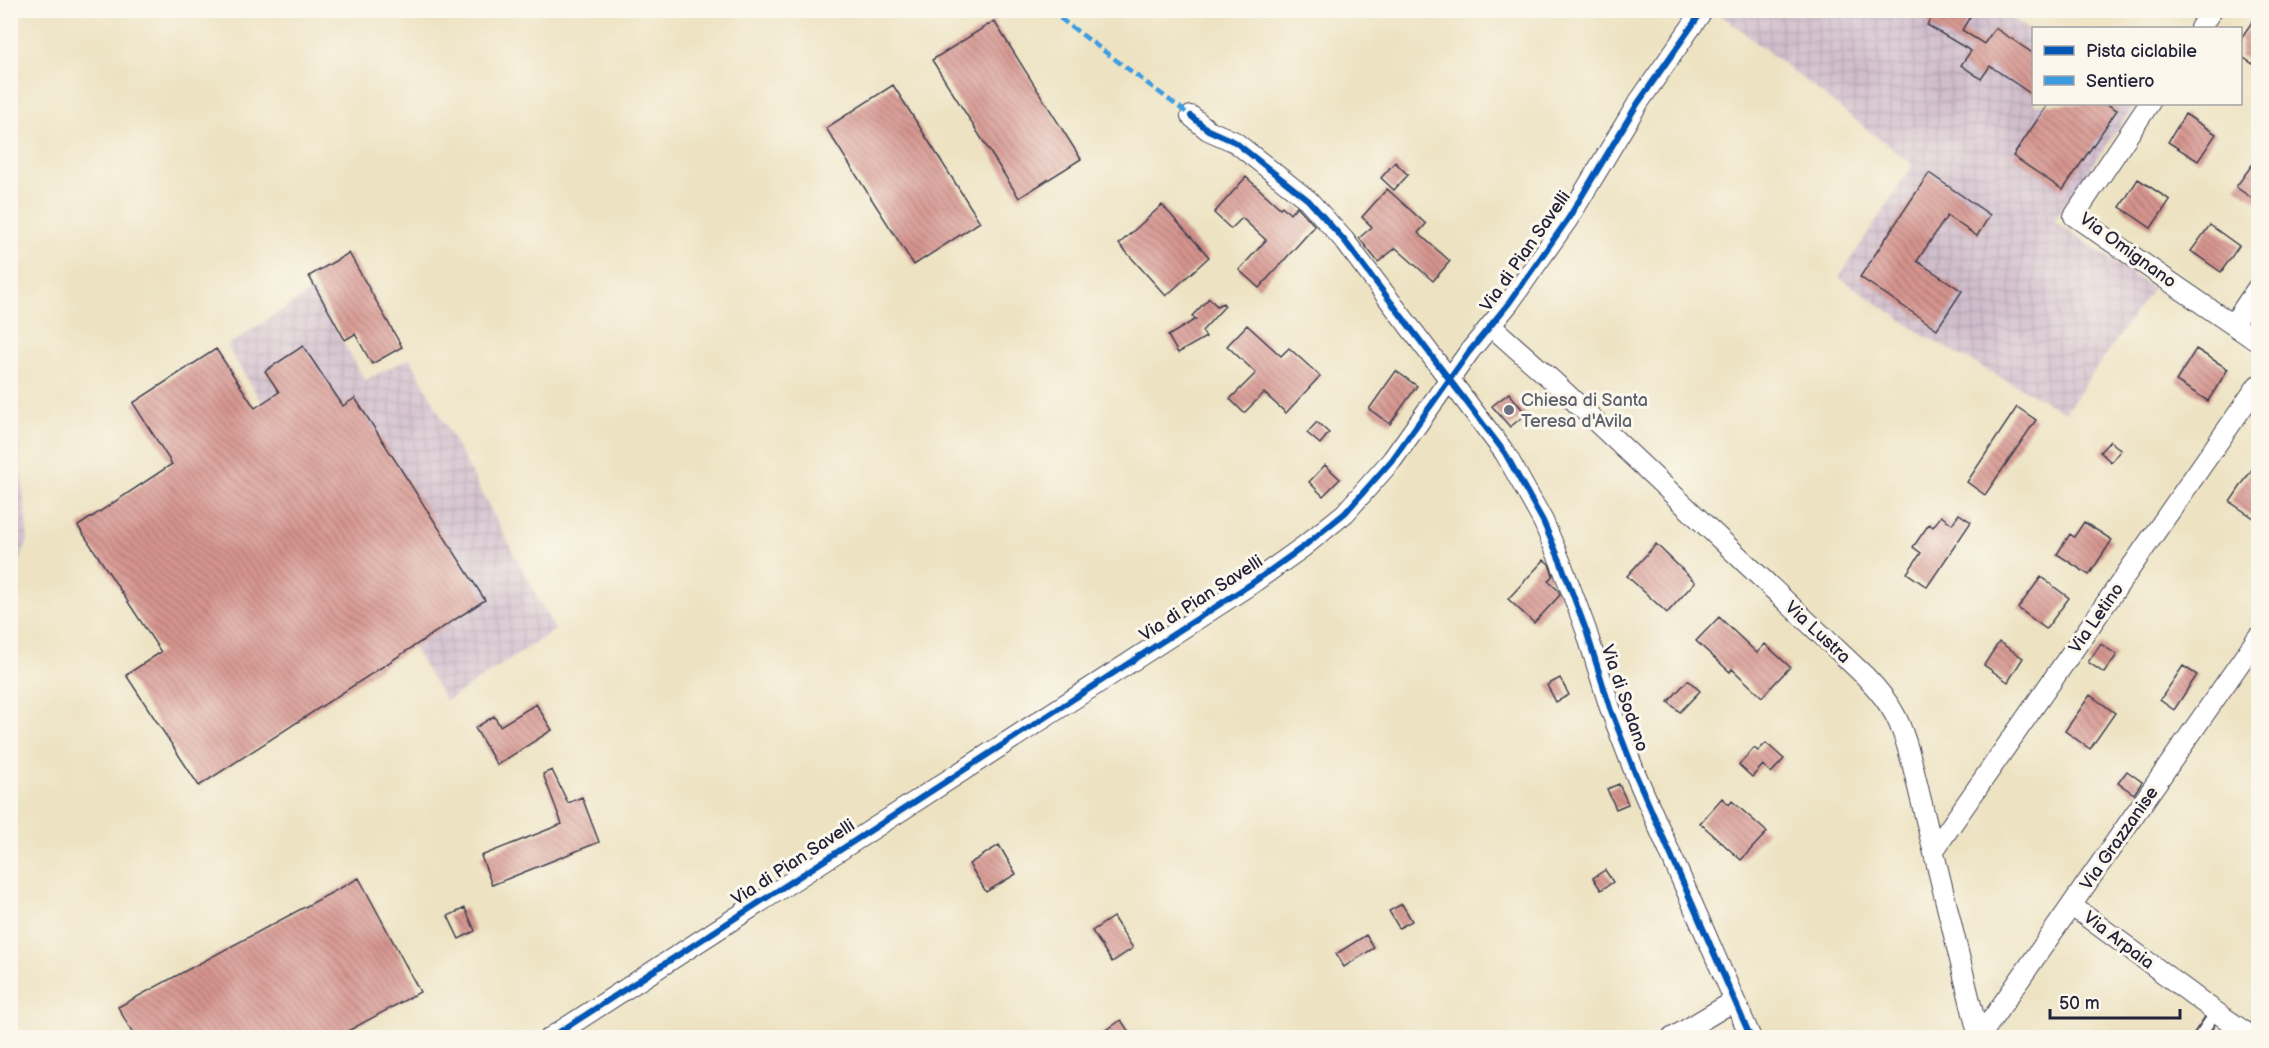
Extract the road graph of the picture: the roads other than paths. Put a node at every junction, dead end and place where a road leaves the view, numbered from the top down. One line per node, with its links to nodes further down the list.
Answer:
1 (1703, 10): 8 (street, Via di Pian Savelli)
2 (2212, 10): 3 (street)
3 (2201, 27)
4 (2148, 105): 7 (street, Via Omignano)
5 (1191, 116): 10 (street, Via di Sodano)
6 (2259, 287): 7 (street)
7 (2233, 324): 9 (street, Via Omignano)
8 (1491, 326): 10 (street, Via di Pian Savelli); 13 (street, Via Lustra)
9 (2259, 342)
10 (1451, 379): 15 (street, Via di Sodano); 17 (street, Via di Pian Savelli)
11 (2259, 385): 13 (street, Via Letino)
12 (2259, 637): 14 (street, Via Grazzanise)
13 (1934, 850): 20 (street, Via Lustra)
14 (2072, 906): 16 (street, Via Arpaia); 20 (street, Via Grazzanise)
15 (1734, 1001): 18 (street); 19 (street, Via di Sodano)
16 (2216, 1012): 21 (lane); 22 (street, Via Arpaia)
17 (550, 1038)
18 (1672, 1038)
19 (1751, 1038)
20 (1979, 1038)
21 (2198, 1038)
22 (2254, 1038)

